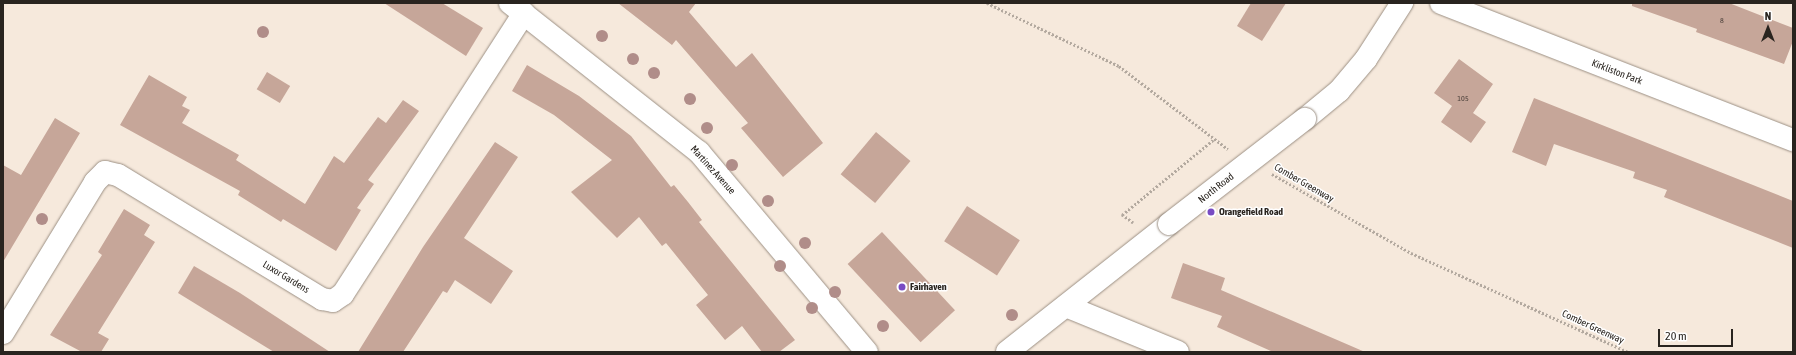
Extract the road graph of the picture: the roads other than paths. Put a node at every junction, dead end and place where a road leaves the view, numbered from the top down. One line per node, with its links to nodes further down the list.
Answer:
1 (1402, 3): 5 (street, North Road, bridge)
2 (1441, 3): 4 (street, Kirkliston Park)
3 (517, 8): 6 (street, Luxor Gardens); 7 (street, Martinez Avenue)
4 (1793, 140)
5 (1066, 306): 8 (street, North Road); 9 (street)
6 (3, 333)
7 (867, 352)
8 (1007, 352)
9 (1178, 352)

